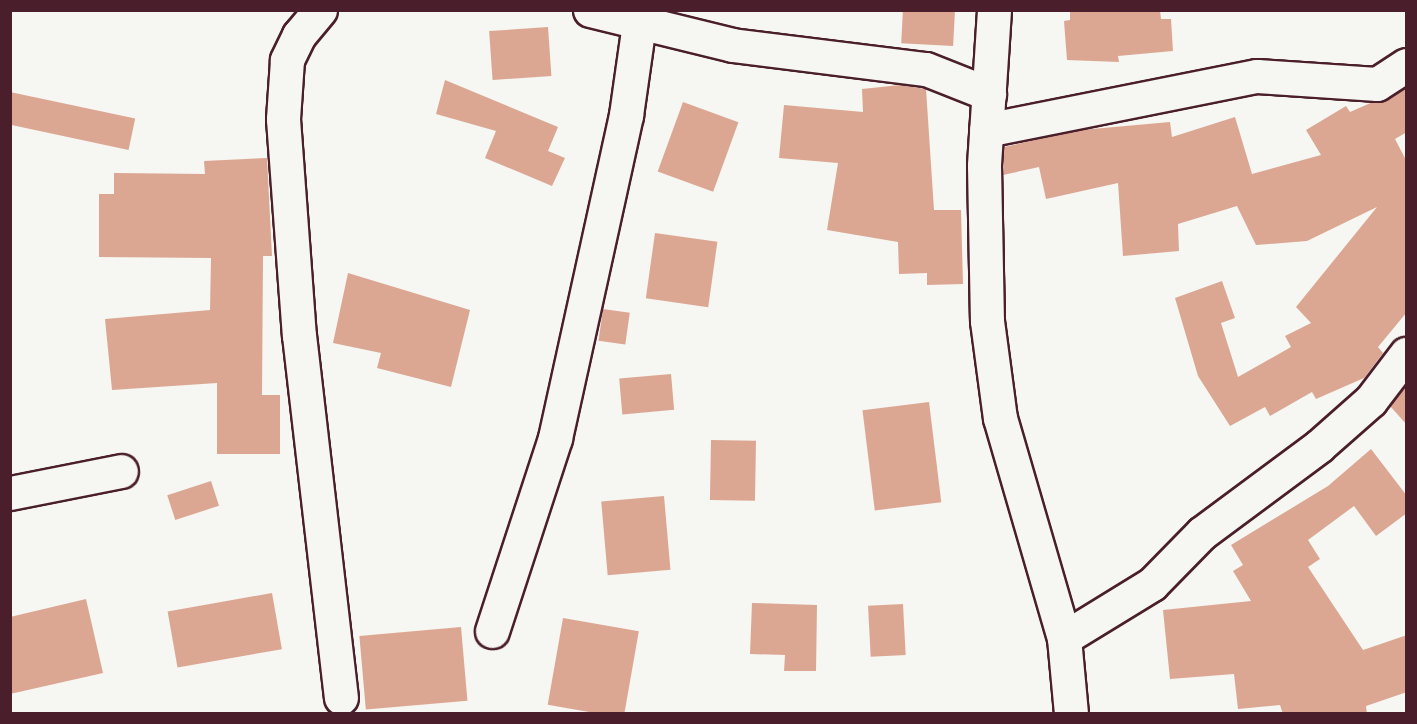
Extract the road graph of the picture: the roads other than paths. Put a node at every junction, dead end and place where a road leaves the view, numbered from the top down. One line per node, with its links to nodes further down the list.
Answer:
1 (320, 10): 13 (street)
2 (590, 10): 4 (street)
3 (994, 10): 6 (street)
4 (641, 17): 6 (street); 11 (street)
5 (1407, 65): 7 (street)
6 (989, 94): 7 (street)
7 (986, 130): 12 (street)
8 (1407, 354): 12 (street)
9 (121, 471): 10 (street)
10 (10, 493)
11 (492, 631)
12 (1064, 638): 14 (street)
13 (341, 698)
14 (1071, 714)

